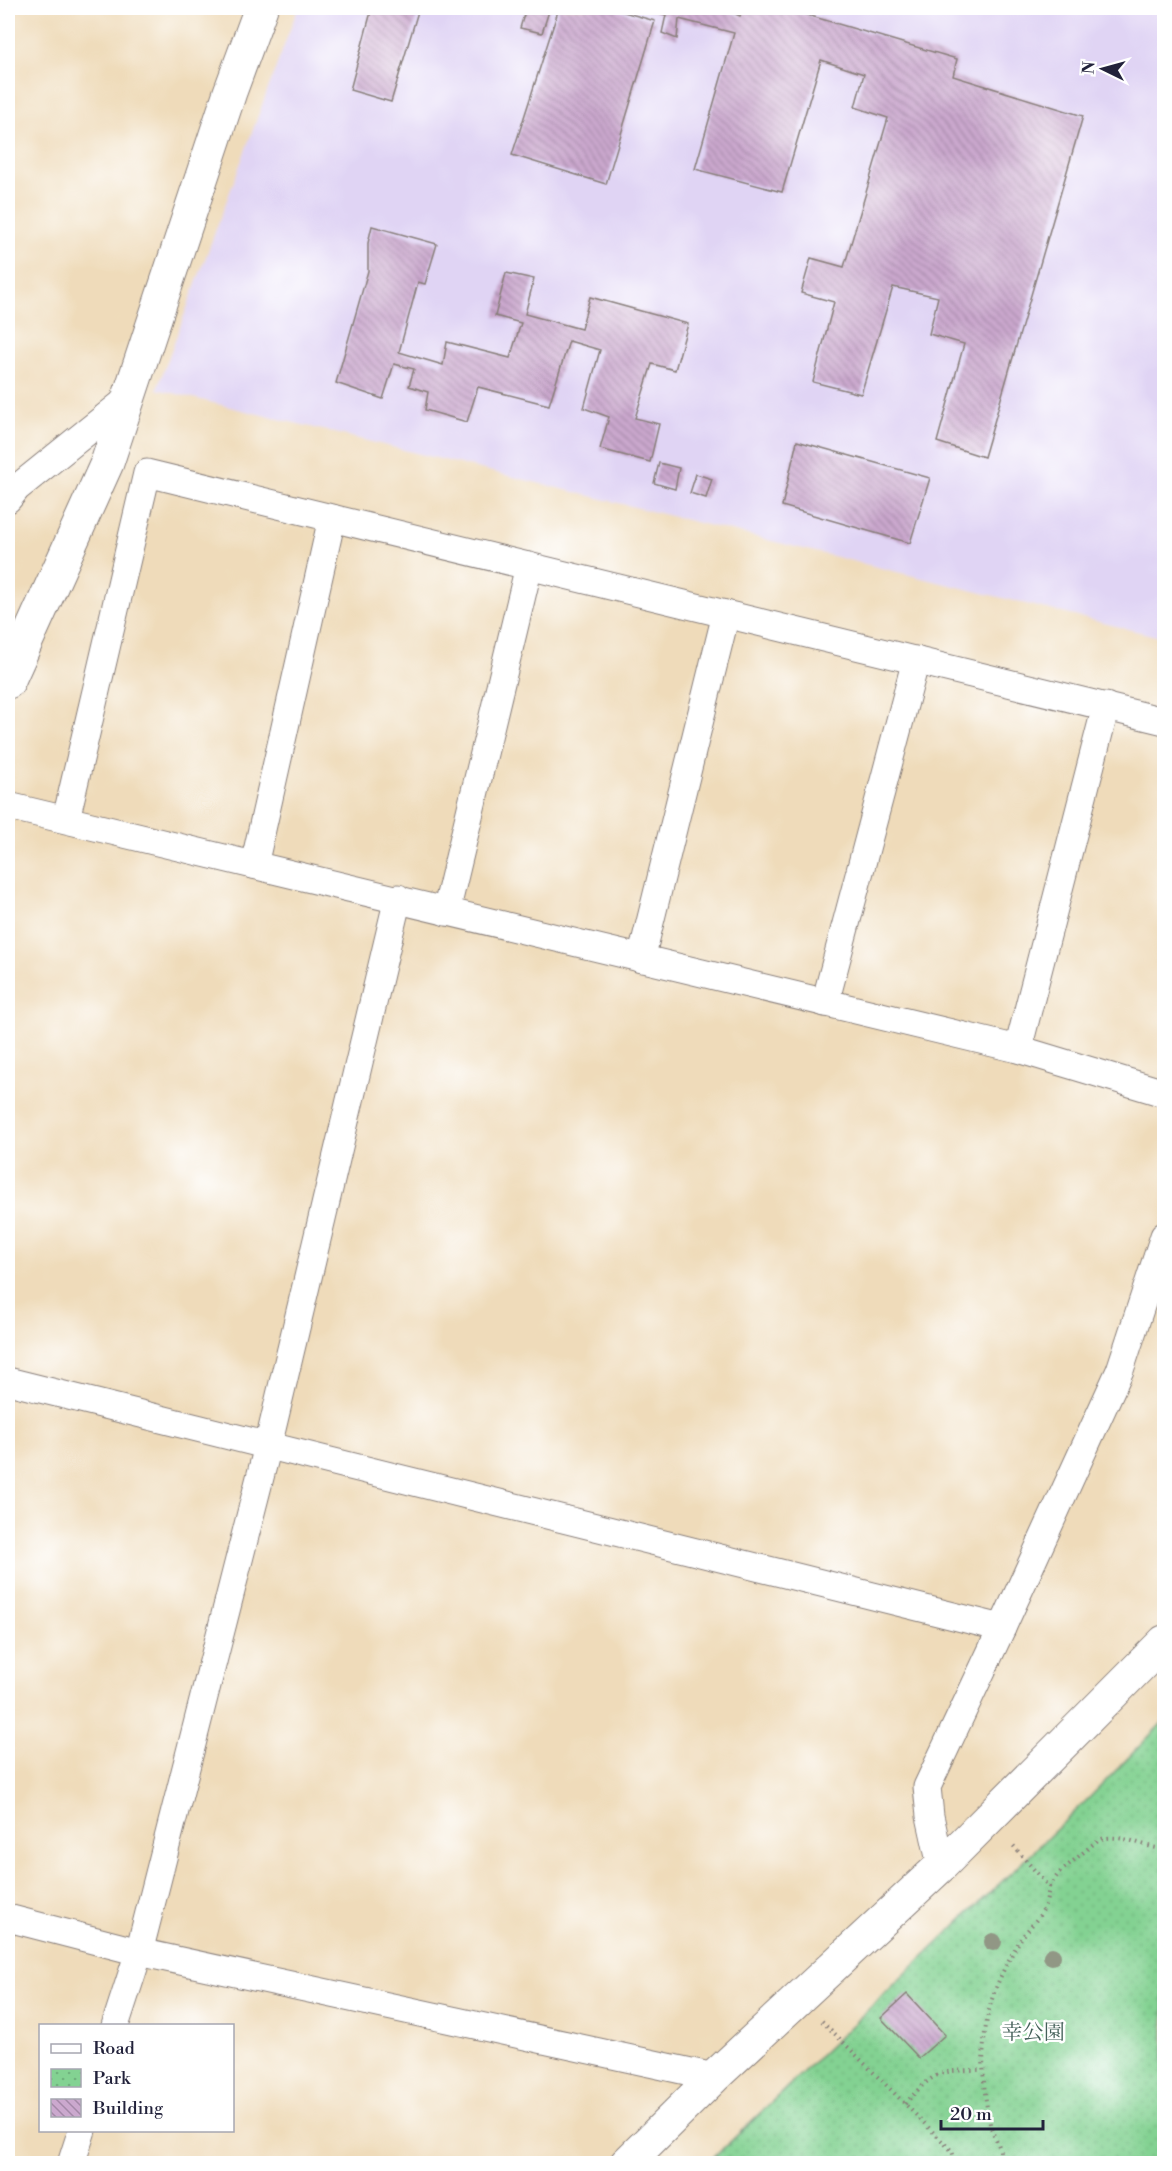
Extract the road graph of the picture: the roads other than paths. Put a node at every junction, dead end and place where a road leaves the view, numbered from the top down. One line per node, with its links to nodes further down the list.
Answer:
1 (261, 8): 2 (street)
2 (129, 398): 3 (street); 8 (street)
3 (8, 499)
4 (332, 518): 5 (street); 12 (street); 13 (street)
5 (528, 566): 6 (street); 15 (street)
6 (726, 614): 7 (street); 16 (street)
7 (916, 660): 9 (street); 17 (street)
8 (8, 682)
9 (1106, 706): 10 (street); 18 (street)
10 (1164, 721)
11 (8, 806): 12 (street)
12 (66, 819): 13 (street)
13 (254, 865): 14 (street)
14 (398, 898): 15 (street); 22 (street)
15 (446, 912): 16 (street)
16 (641, 959): 17 (street)
17 (825, 1003): 18 (street)
18 (1018, 1049): 19 (street)
19 (1164, 1093)
20 (1164, 1236): 23 (street)
21 (8, 1381): 22 (street)
22 (268, 1446): 23 (street); 27 (street)
23 (1002, 1628): 25 (street)
24 (1164, 1642): 25 (street)
25 (941, 1866): 29 (street)
26 (8, 1917): 27 (street)
27 (139, 1952): 28 (street); 29 (street)
28 (116, 2024)
29 (714, 2077): 32 (street)
30 (81, 2132): 31 (street)
31 (71, 2163)
32 (626, 2163)

